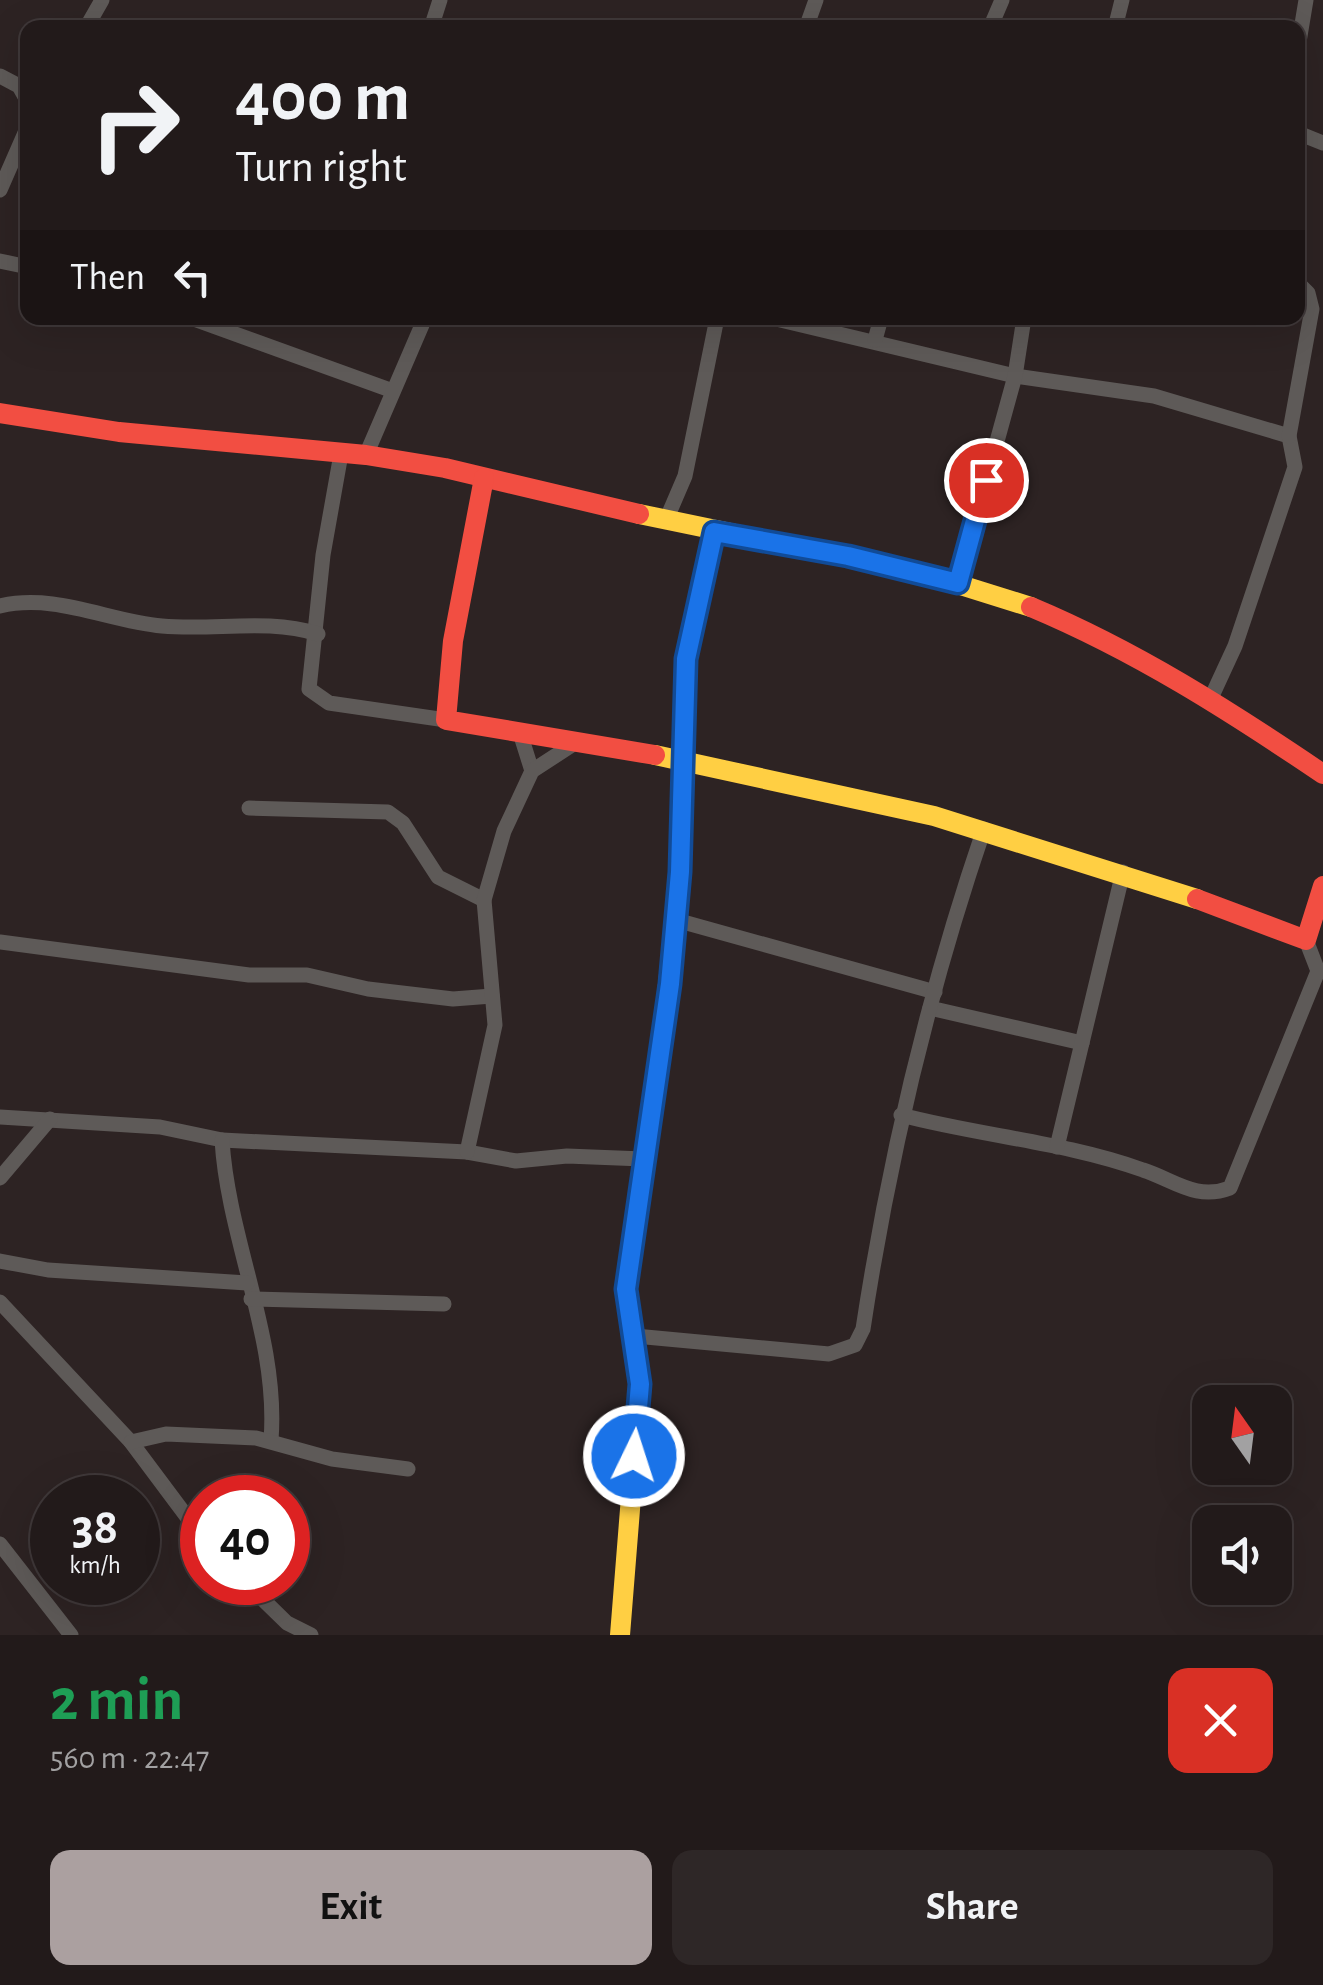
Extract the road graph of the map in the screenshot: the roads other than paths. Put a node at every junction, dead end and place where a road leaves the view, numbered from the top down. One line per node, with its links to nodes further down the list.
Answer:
1 (20, 144): 2 (street)
2 (0, 190)
3 (1305, 290): 14 (street)
4 (212, 325): 12 (street)
5 (422, 325): 12 (street)
6 (717, 325): 18 (street)
7 (805, 325): 10 (street)
8 (879, 325): 10 (street)
9 (1023, 325): 11 (street)
10 (875, 340): 11 (street)
11 (1015, 376): 14 (street); 20 (street)
12 (392, 391): 16 (street)
13 (0, 413): 15 (street)
14 (1288, 436): 23 (street)
15 (340, 454): 16 (street); 22 (street)
16 (366, 455): 17 (street)
17 (484, 478): 18 (street); 24 (street)
18 (667, 518): 19 (street)
19 (714, 532): 20 (street); 27 (street)
20 (958, 583): 23 (street)
21 (0, 606): 22 (street)
22 (318, 634): 24 (street)
23 (1211, 698): 29 (street)
24 (446, 720): 25 (street)
25 (520, 736): 26 (street); 28 (street)
26 (575, 742): 27 (street); 28 (street)
27 (684, 758): 31 (street); 35 (street)
28 (532, 772): 34 (street)
29 (1323, 774)
30 (248, 808): 34 (street)
31 (984, 829): 32 (street); 38 (street)
32 (1124, 872): 36 (street); 41 (street)
33 (1323, 886): 36 (street)
34 (484, 900): 39 (street)
35 (676, 920): 38 (street); 48 (street)
36 (1306, 940): 46 (street)
37 (0, 942): 39 (street)
38 (934, 992): 40 (street)
39 (492, 996): 47 (street)
40 (930, 1008): 41 (street); 42 (street)
41 (1082, 1043): 46 (street)
42 (901, 1115): 46 (street); 54 (street)
43 (0, 1117): 44 (street)
44 (50, 1120): 45 (street); 49 (street)
45 (222, 1140): 47 (street); 51 (street)
46 (1056, 1146)
47 (467, 1152): 48 (street)
48 (643, 1159): 54 (street)
49 (0, 1178)
50 (0, 1261): 51 (street)
51 (249, 1291): 53 (street); 55 (street)
52 (0, 1302): 56 (street)
53 (444, 1304)
54 (635, 1336): 63 (street)
55 (272, 1440): 56 (street); 57 (street)
56 (132, 1442): 58 (street)
57 (408, 1469)
58 (180, 1507)
59 (0, 1544): 61 (street)
60 (269, 1605): 62 (street)
61 (71, 1635)
62 (311, 1635)
63 (620, 1635)

